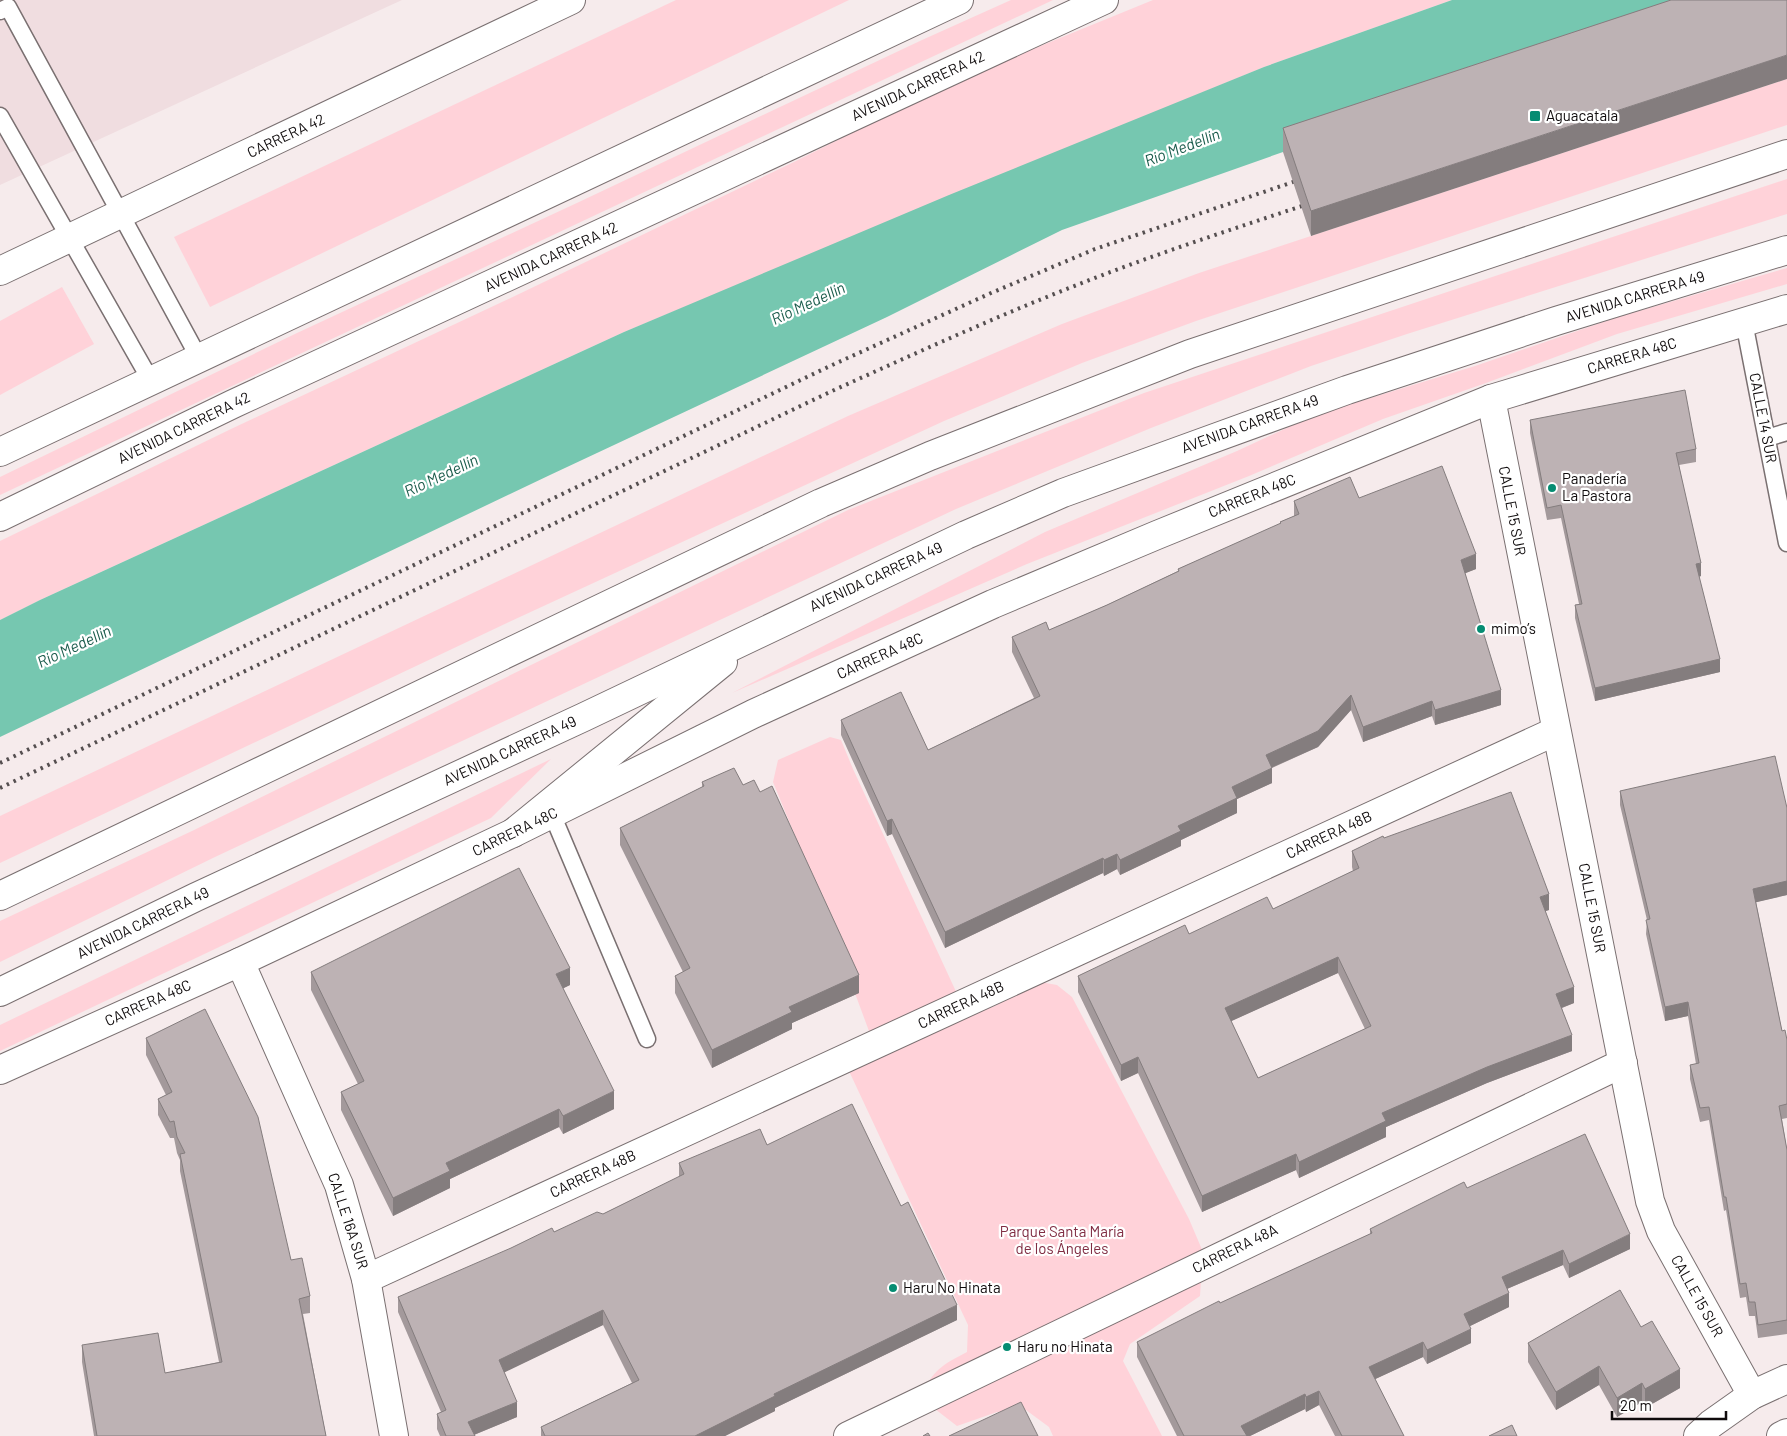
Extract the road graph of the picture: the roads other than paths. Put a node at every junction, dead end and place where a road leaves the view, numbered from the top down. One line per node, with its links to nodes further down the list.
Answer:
1 (959, 0): 13 (main road)
2 (1104, 0): 19 (main road, AVENIDA CARRERA 42)
3 (558, 3): 7 (main road, CARRERA 42)
4 (0, 12): 7 (lane)
5 (0, 116): 8 (lane)
6 (1787, 154): 25 (main road)
7 (120, 214): 8 (main road, CARRERA 42); 13 (lane)
8 (69, 238): 10 (main road, CARRERA 42); 14 (lane)
9 (1787, 250): 21 (main road, AVENIDA CARRERA 49)
10 (0, 271)
11 (1787, 309): 12 (main road, CARRERA 48C)
12 (1744, 322): 15 (main road, CARRERA 48C); 17 (lane, CALLE 14 SUR)
13 (199, 358): 14 (main road)
14 (151, 381): 18 (main road)
15 (1490, 399): 22 (main road, CALLE 15 SUR); 23 (main road, CARRERA 48C)
16 (1787, 432): 17 (lane)
17 (1767, 438): 20 (lane, CALLE 14 SUR)
18 (0, 452)
19 (0, 517)
20 (1787, 543)
21 (758, 634): 24 (main road); 27 (main road, AVENIDA CARRERA 49)
22 (1556, 731): 29 (main road, CALLE 15 SUR); 31 (main road, CARRERA 48B)
23 (552, 814): 24 (main road, CARRERA 48C); 28 (lane)
24 (513, 833): 26 (main road, CARRERA 48C)
25 (0, 896)
26 (240, 962): 30 (main road, CARRERA 48C); 31 (main road, CALLE 16A SUR)
27 (0, 992)
28 (647, 1039)
29 (1623, 1063): 33 (main road, CALLE 15 SUR); 36 (main road, CARRERA 48A)
30 (0, 1070)
31 (366, 1279): 35 (main road, CALLE 16A SUR)
32 (1787, 1380): 33 (main road)
33 (1752, 1395): 37 (main road)
34 (1787, 1434): 38 (main road)
35 (394, 1436)
36 (848, 1436)
37 (1698, 1436)
38 (1781, 1436)

